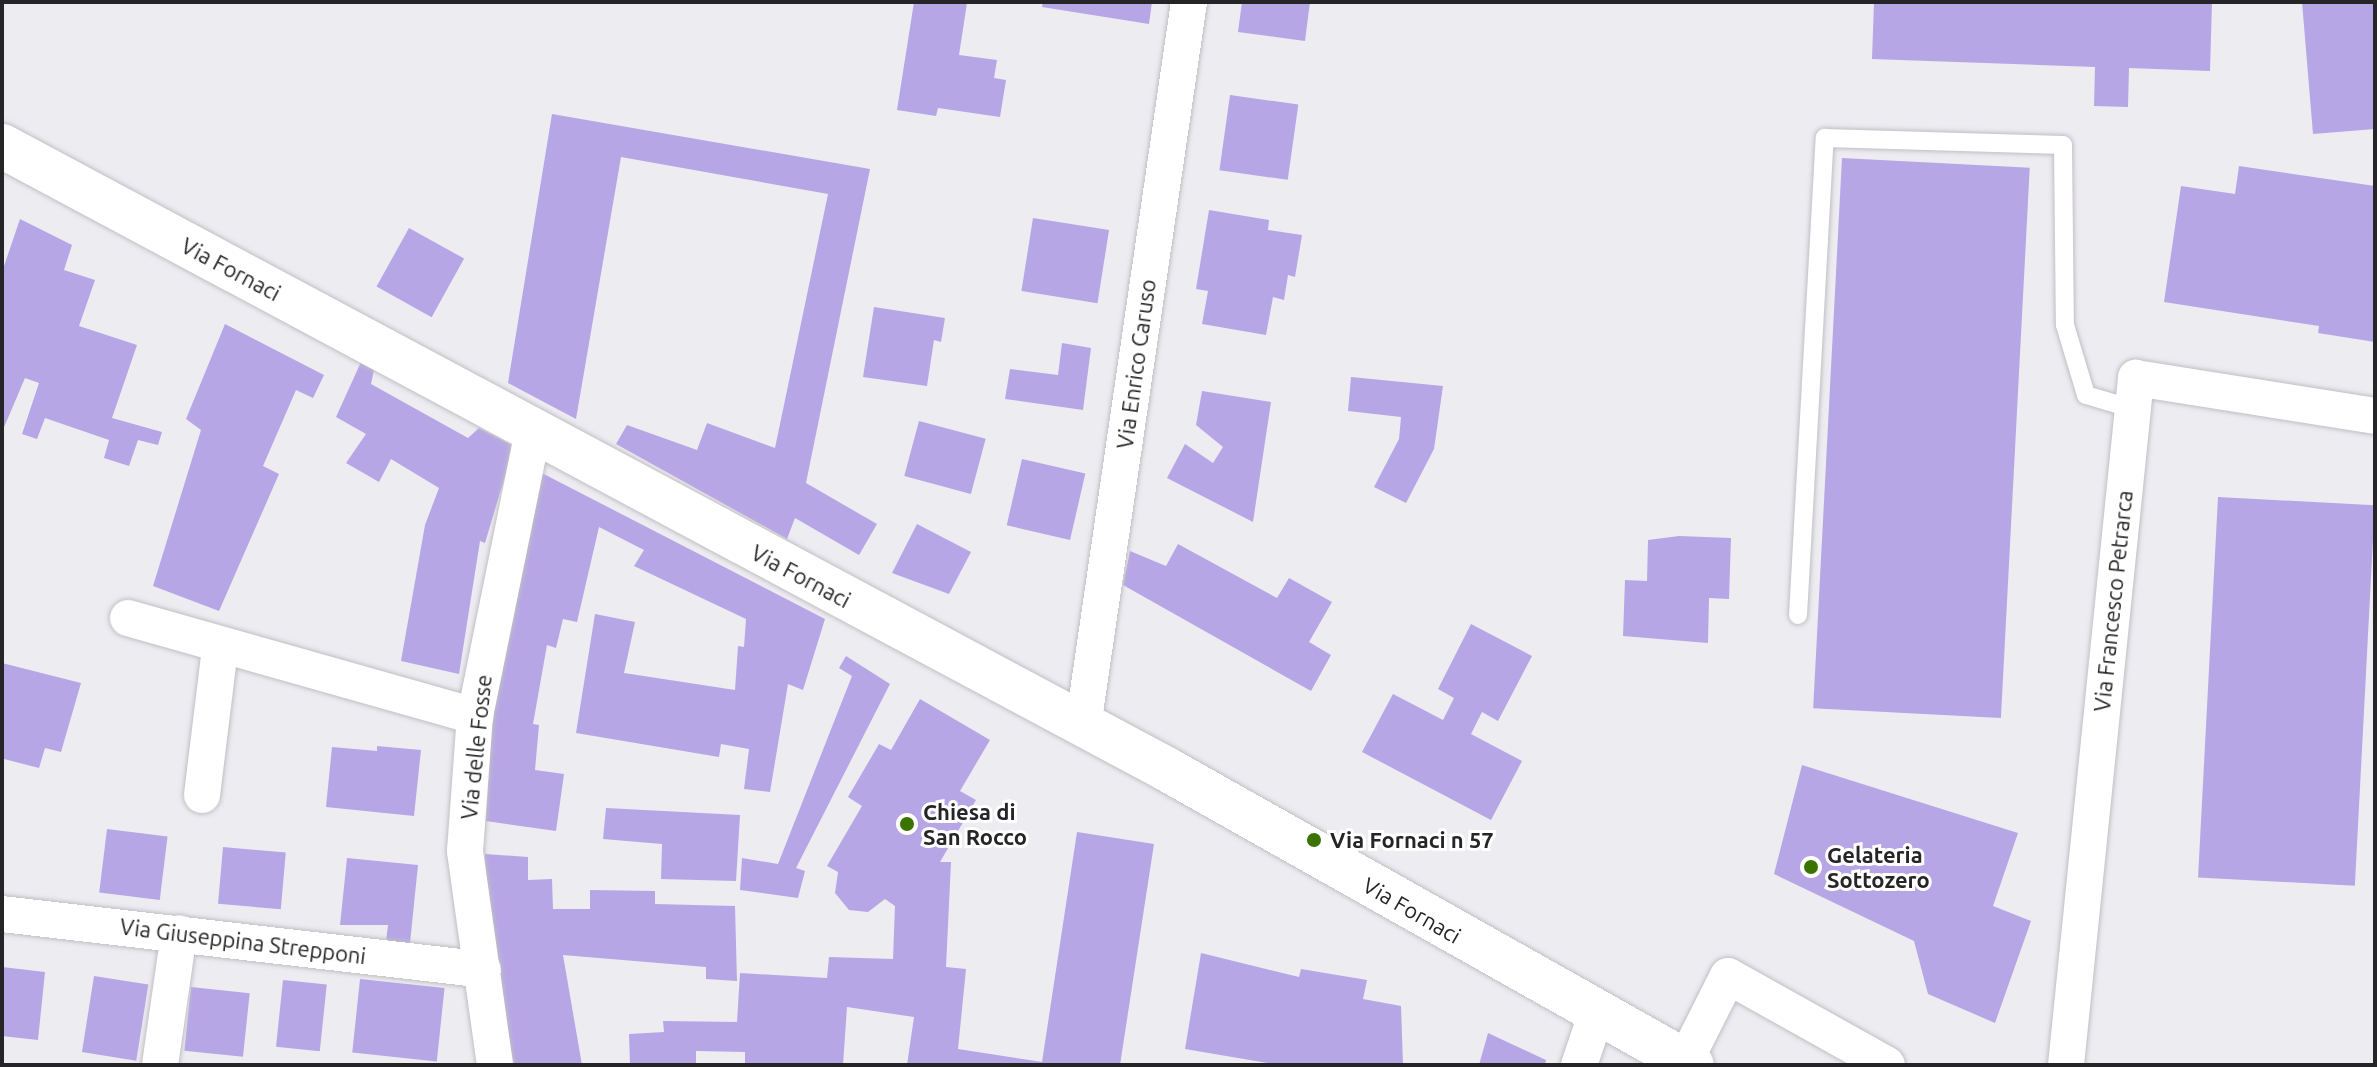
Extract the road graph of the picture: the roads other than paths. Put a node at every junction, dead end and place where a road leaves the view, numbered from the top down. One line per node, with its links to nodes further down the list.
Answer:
1 (1189, 2): 10 (street, Via Enrico Caruso)
2 (5, 157): 5 (street, Via Fornaci)
3 (2133, 409): 4 (street, Via Francesco Petrarca); 6 (lane); 21 (street, Via Francesco Petrarca)
4 (2375, 416)
5 (533, 431): 9 (street, Via delle Fosse); 10 (street, Via Fornaci)
6 (1798, 615)
7 (128, 618): 8 (street)
8 (220, 649): 9 (street); 11 (street)
9 (475, 716): 14 (street, Via delle Fosse)
10 (1083, 726): 15 (street, Via Fornaci)
11 (202, 795)
12 (2, 914): 13 (street, Via Giuseppina Strepponi)
13 (179, 933): 14 (street, Via Giuseppina Strepponi); 17 (street)
14 (483, 970): 18 (street, Via delle Fosse)
15 (1597, 1012): 16 (street, Via Fornaci); 19 (street)
16 (1688, 1063): 20 (street)
17 (160, 1065)
18 (495, 1065)
19 (1579, 1065)
20 (1887, 1065)
21 (2066, 1065)

